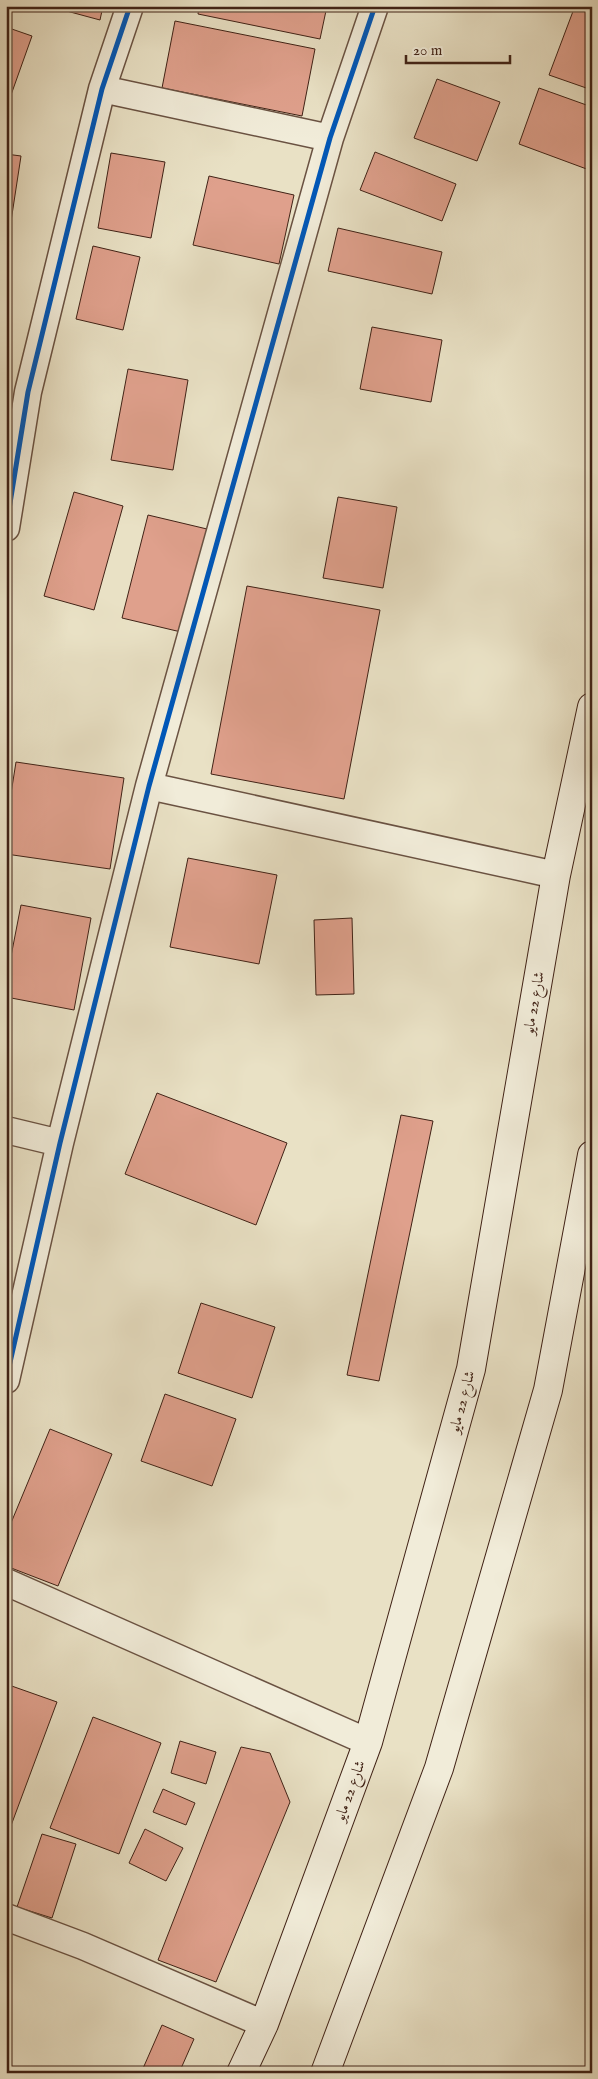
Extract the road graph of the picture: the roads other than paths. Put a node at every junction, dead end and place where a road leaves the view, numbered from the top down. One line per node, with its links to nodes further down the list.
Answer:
1 (130, 6): 3 (street)
2 (375, 6): 4 (street)
3 (102, 89): 4 (street); 5 (street)
4 (330, 138): 7 (street)
5 (6, 528)
6 (592, 706): 8 (main road, شارع 22 مايو)
7 (149, 786): 8 (street); 10 (street)
8 (556, 875): 14 (main road, شارع 22 مايو)
9 (6, 1130): 10 (street)
10 (60, 1143): 12 (street)
11 (592, 1155): 18 (main road)
12 (6, 1380)
13 (6, 1582): 14 (street)
14 (368, 1742): 16 (main road, شارع 22 مايو)
15 (6, 1917): 16 (street)
16 (264, 2024): 17 (main road, شارع 22 مايو)
17 (241, 2073)
18 (325, 2073)

